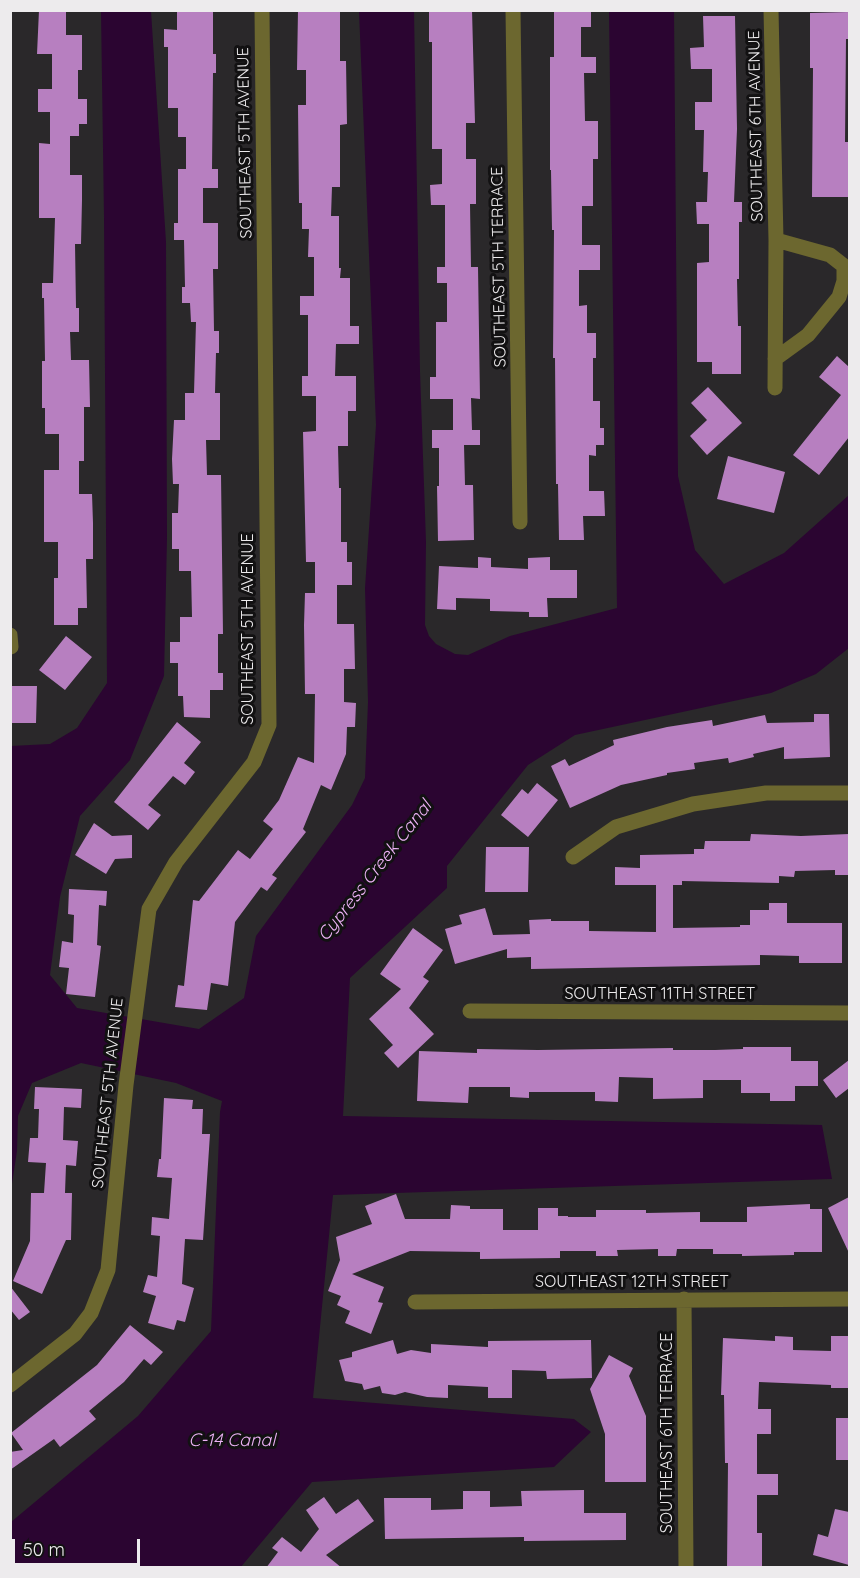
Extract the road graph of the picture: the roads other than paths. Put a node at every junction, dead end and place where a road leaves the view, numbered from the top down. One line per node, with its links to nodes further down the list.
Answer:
1 (262, 10): 18 (street, SOUTHEAST 5TH AVENUE)
2 (513, 10): 8 (street, SOUTHEAST 5TH TERRACE)
3 (771, 10): 4 (street, SOUTHEAST 6TH AVENUE)
4 (776, 240): 5 (street, SOUTHEAST 6TH AVENUE); 6 (street, SOUTHEAST 6TH AVENUE)
5 (847, 265): 6 (street, SOUTHEAST 6TH AVENUE)
6 (775, 359): 7 (street, SOUTHEAST 6TH AVENUE)
7 (775, 388)
8 (520, 522)
9 (10, 635): 10 (street)
10 (11, 647)
11 (849, 793): 12 (street)
12 (573, 857)
13 (470, 1011): 14 (street, SOUTHEAST 11TH STREET)
14 (849, 1012)
15 (684, 1299): 16 (street, SOUTHEAST 12TH STREET); 17 (street, SOUTHEAST 12TH STREET); 19 (street, SOUTHEAST 6TH TERRACE)
16 (849, 1299)
17 (416, 1302)
18 (10, 1385)
19 (686, 1568)

